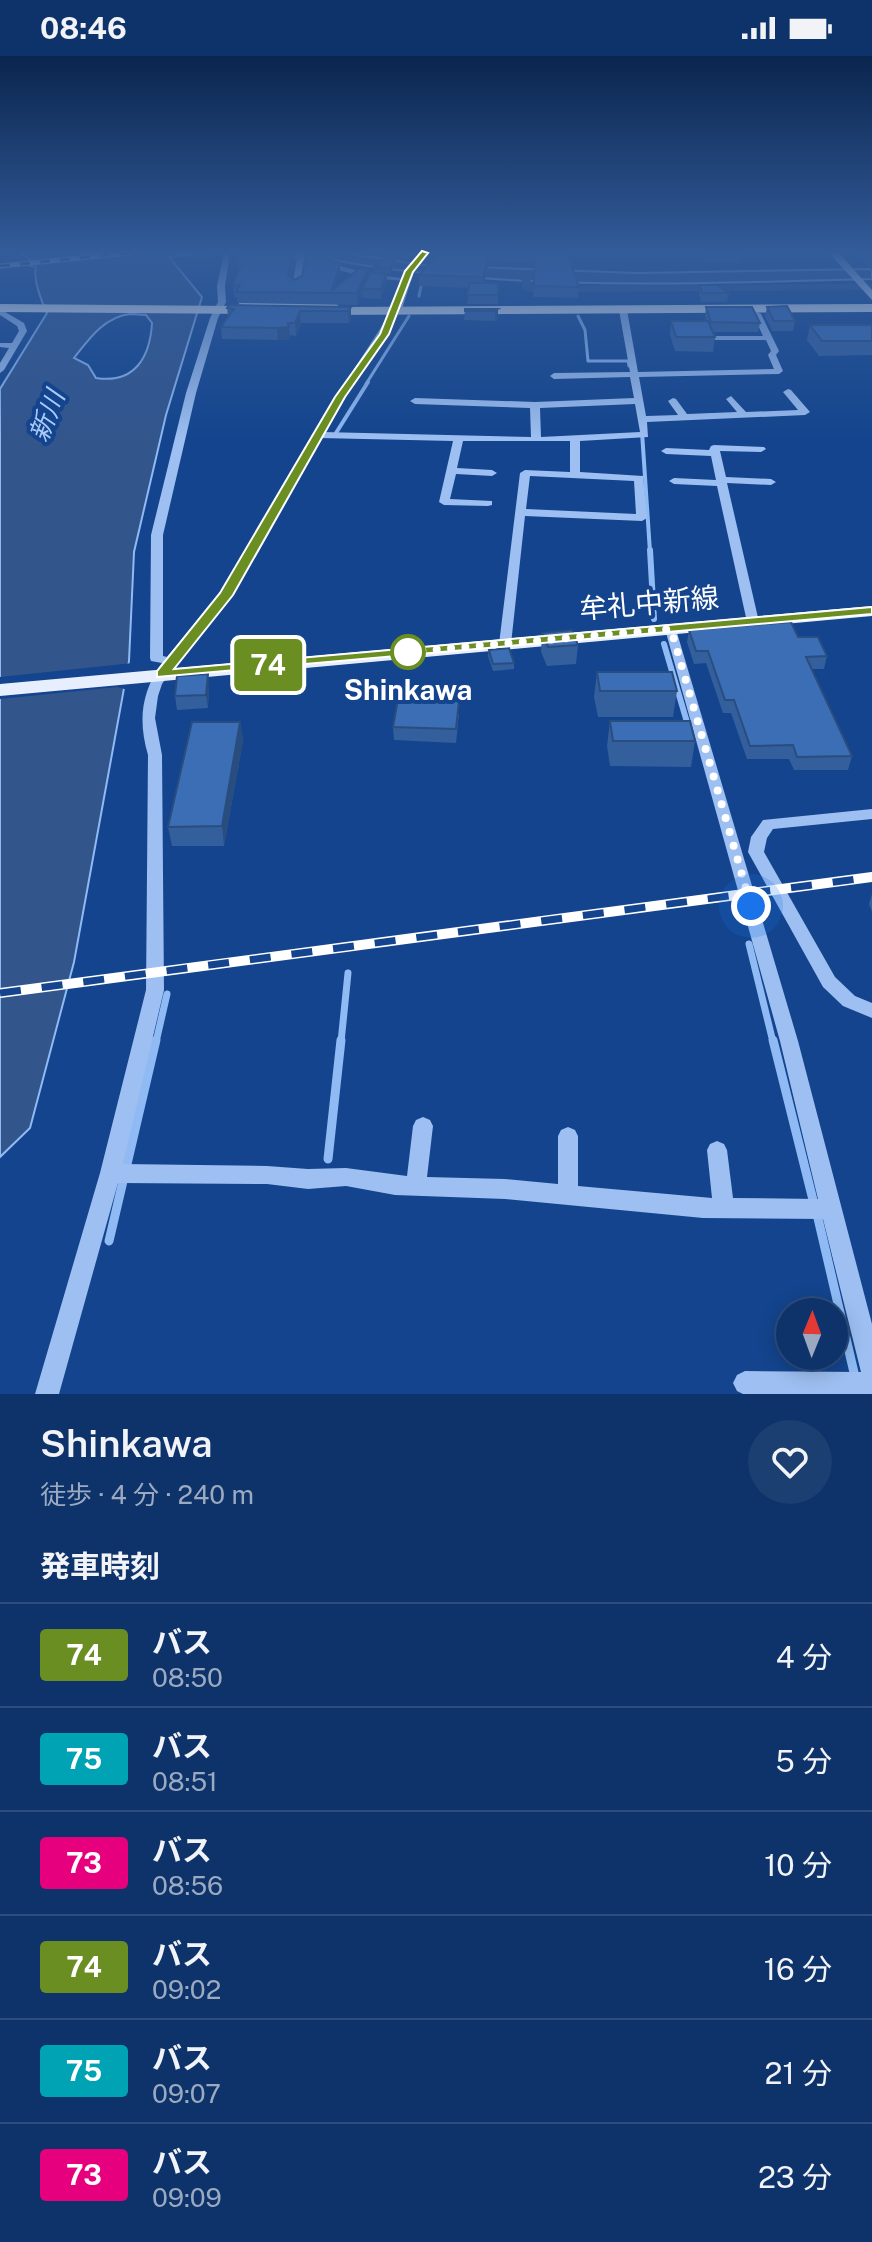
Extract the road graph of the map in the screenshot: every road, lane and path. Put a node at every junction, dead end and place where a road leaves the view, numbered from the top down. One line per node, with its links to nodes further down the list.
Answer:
1 (10, 315): 9 (street)
2 (214, 315): 45 (street)
3 (393, 315): 25 (street)
4 (624, 315): 11 (street)
5 (758, 315): 7 (street)
6 (716, 338): 7 (street)
7 (769, 338): 11 (street)
8 (0, 345): 9 (street)
9 (15, 346): 10 (street)
10 (0, 370)
11 (635, 374): 12 (street); 17 (street)
12 (585, 375): 13 (street); 19 (street)
13 (554, 376)
14 (788, 392): 21 (street)
15 (731, 399): 21 (street)
16 (415, 401): 20 (street)
17 (639, 401): 19 (street); 23 (street)
18 (673, 401): 22 (street)
19 (588, 403): 20 (street)
20 (535, 405): 28 (street)
21 (744, 415): 22 (street)
22 (684, 417): 23 (street)
23 (642, 419): 29 (street)
24 (616, 427): 28 (street)
25 (317, 435): 27 (street); 45 (street)
26 (523, 436): 28 (street)
27 (459, 438): 28 (street); 33 (street)
28 (536, 438): 29 (street)
29 (575, 438): 35 (street)
30 (761, 449): 32 (street)
31 (666, 451): 32 (street)
32 (715, 453): 37 (street)
33 (451, 471): 34 (street); 39 (street)
34 (492, 473)
35 (575, 475): 40 (street); 40 (street)
36 (674, 481): 37 (street)
37 (722, 482): 38 (street); 42 (street)
38 (771, 482)
39 (488, 503)
40 (520, 512): 44 (street)
41 (872, 611): 42 (main road, 牟礼中新線)
42 (753, 622): 43 (main road, 牟礼中新線)
43 (671, 629): 44 (main road, 牟礼中新線); 56 (street)
44 (505, 644): 45 (main road, 牟礼中新線)
45 (158, 670): 46 (main road, 牟礼中新線); 52 (street)
46 (0, 690)
47 (872, 814): 48 (street)
48 (872, 1011)
49 (423, 1126): 53 (street)
50 (568, 1136): 54 (street)
51 (717, 1150): 55 (street)
52 (110, 1173): 53 (street); 59 (street)
53 (416, 1186): 54 (street)
54 (568, 1195): 55 (street)
55 (724, 1207): 56 (street)
56 (821, 1209): 57 (street)
57 (864, 1380): 58 (street)
58 (745, 1383)
59 (47, 1394)

